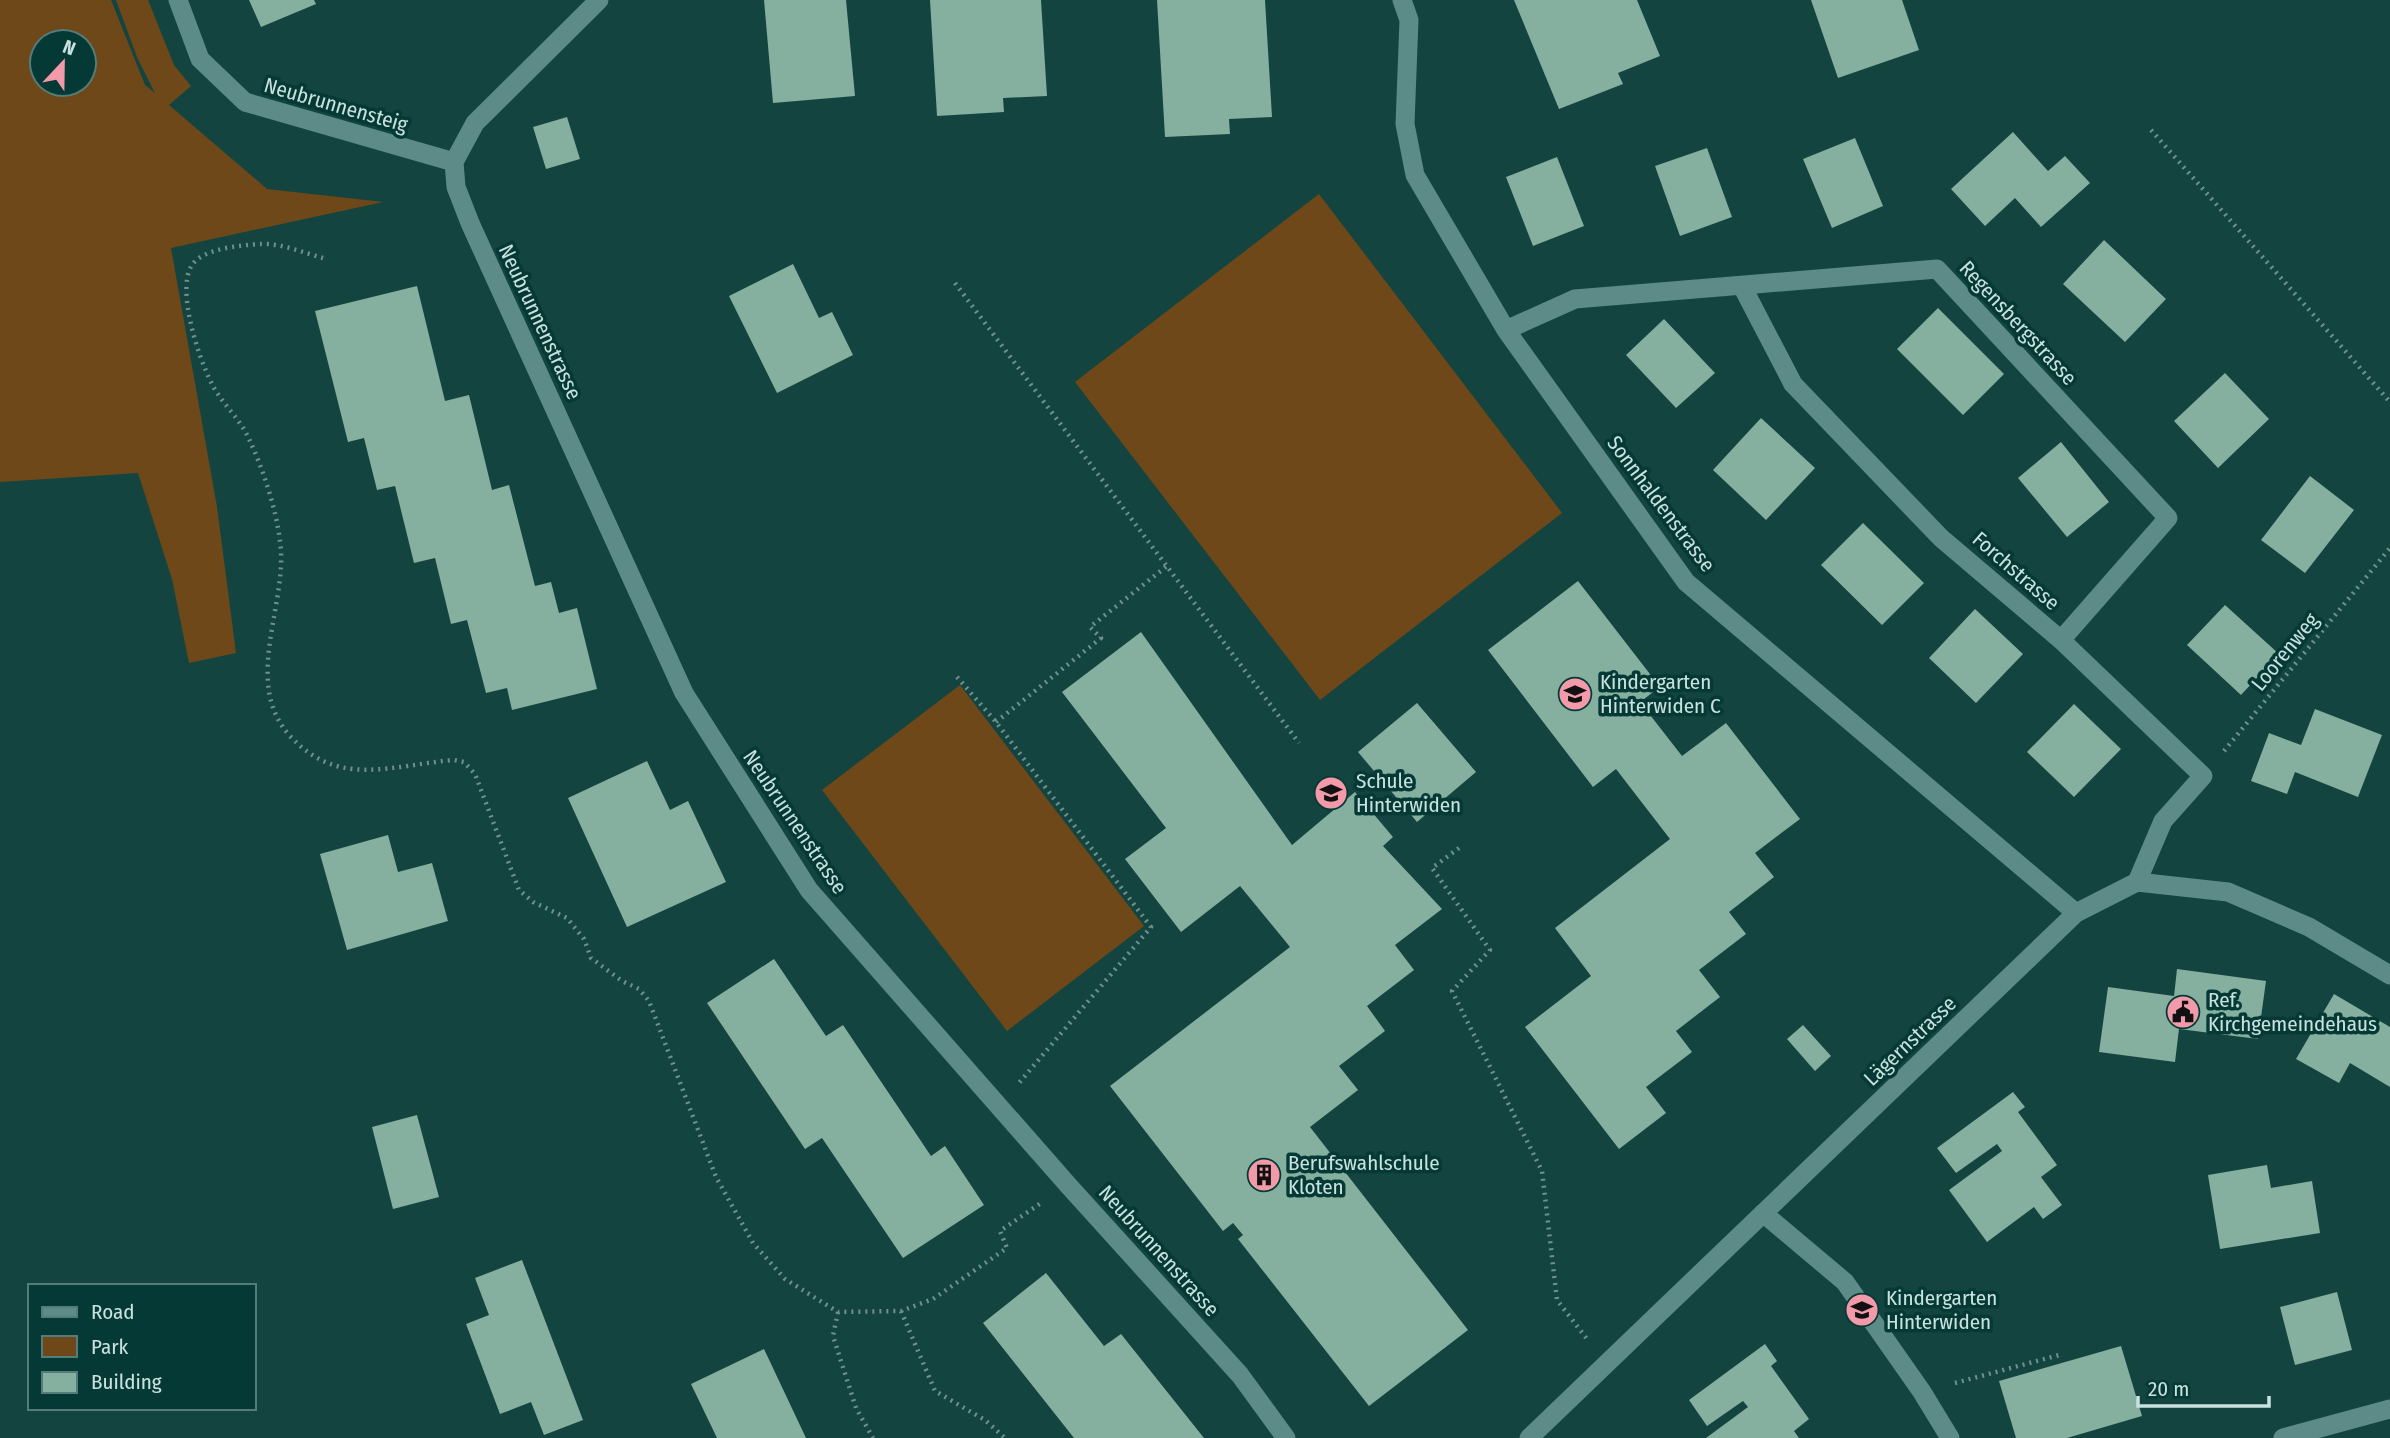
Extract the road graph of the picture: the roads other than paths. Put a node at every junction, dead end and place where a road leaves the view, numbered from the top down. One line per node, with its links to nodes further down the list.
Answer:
1 (177, 0): 4 (street, Neubrunnensteig)
2 (599, 0): 4 (street)
3 (1402, 0): 6 (street, Sonnhaldenstrasse)
4 (454, 162): 13 (street, Neubrunnenstrasse)
5 (1741, 286): 6 (street, Regensbergstrasse); 7 (street, Forchstrasse); 7 (street, Regensbergstrasse)
6 (1506, 330): 9 (street, Sonnhaldenstrasse)
7 (2061, 640): 8 (street, Forchstrasse)
8 (2137, 882): 9 (street, Lägernstrasse); 10 (street)
9 (2076, 914): 11 (street, Lägernstrasse)
10 (2390, 975)
11 (1763, 1213): 14 (street, Lägernstrasse); 15 (street)
12 (2390, 1409): 16 (street)
13 (1286, 1438)
14 (1529, 1438)
15 (1950, 1438)
16 (2283, 1438)

